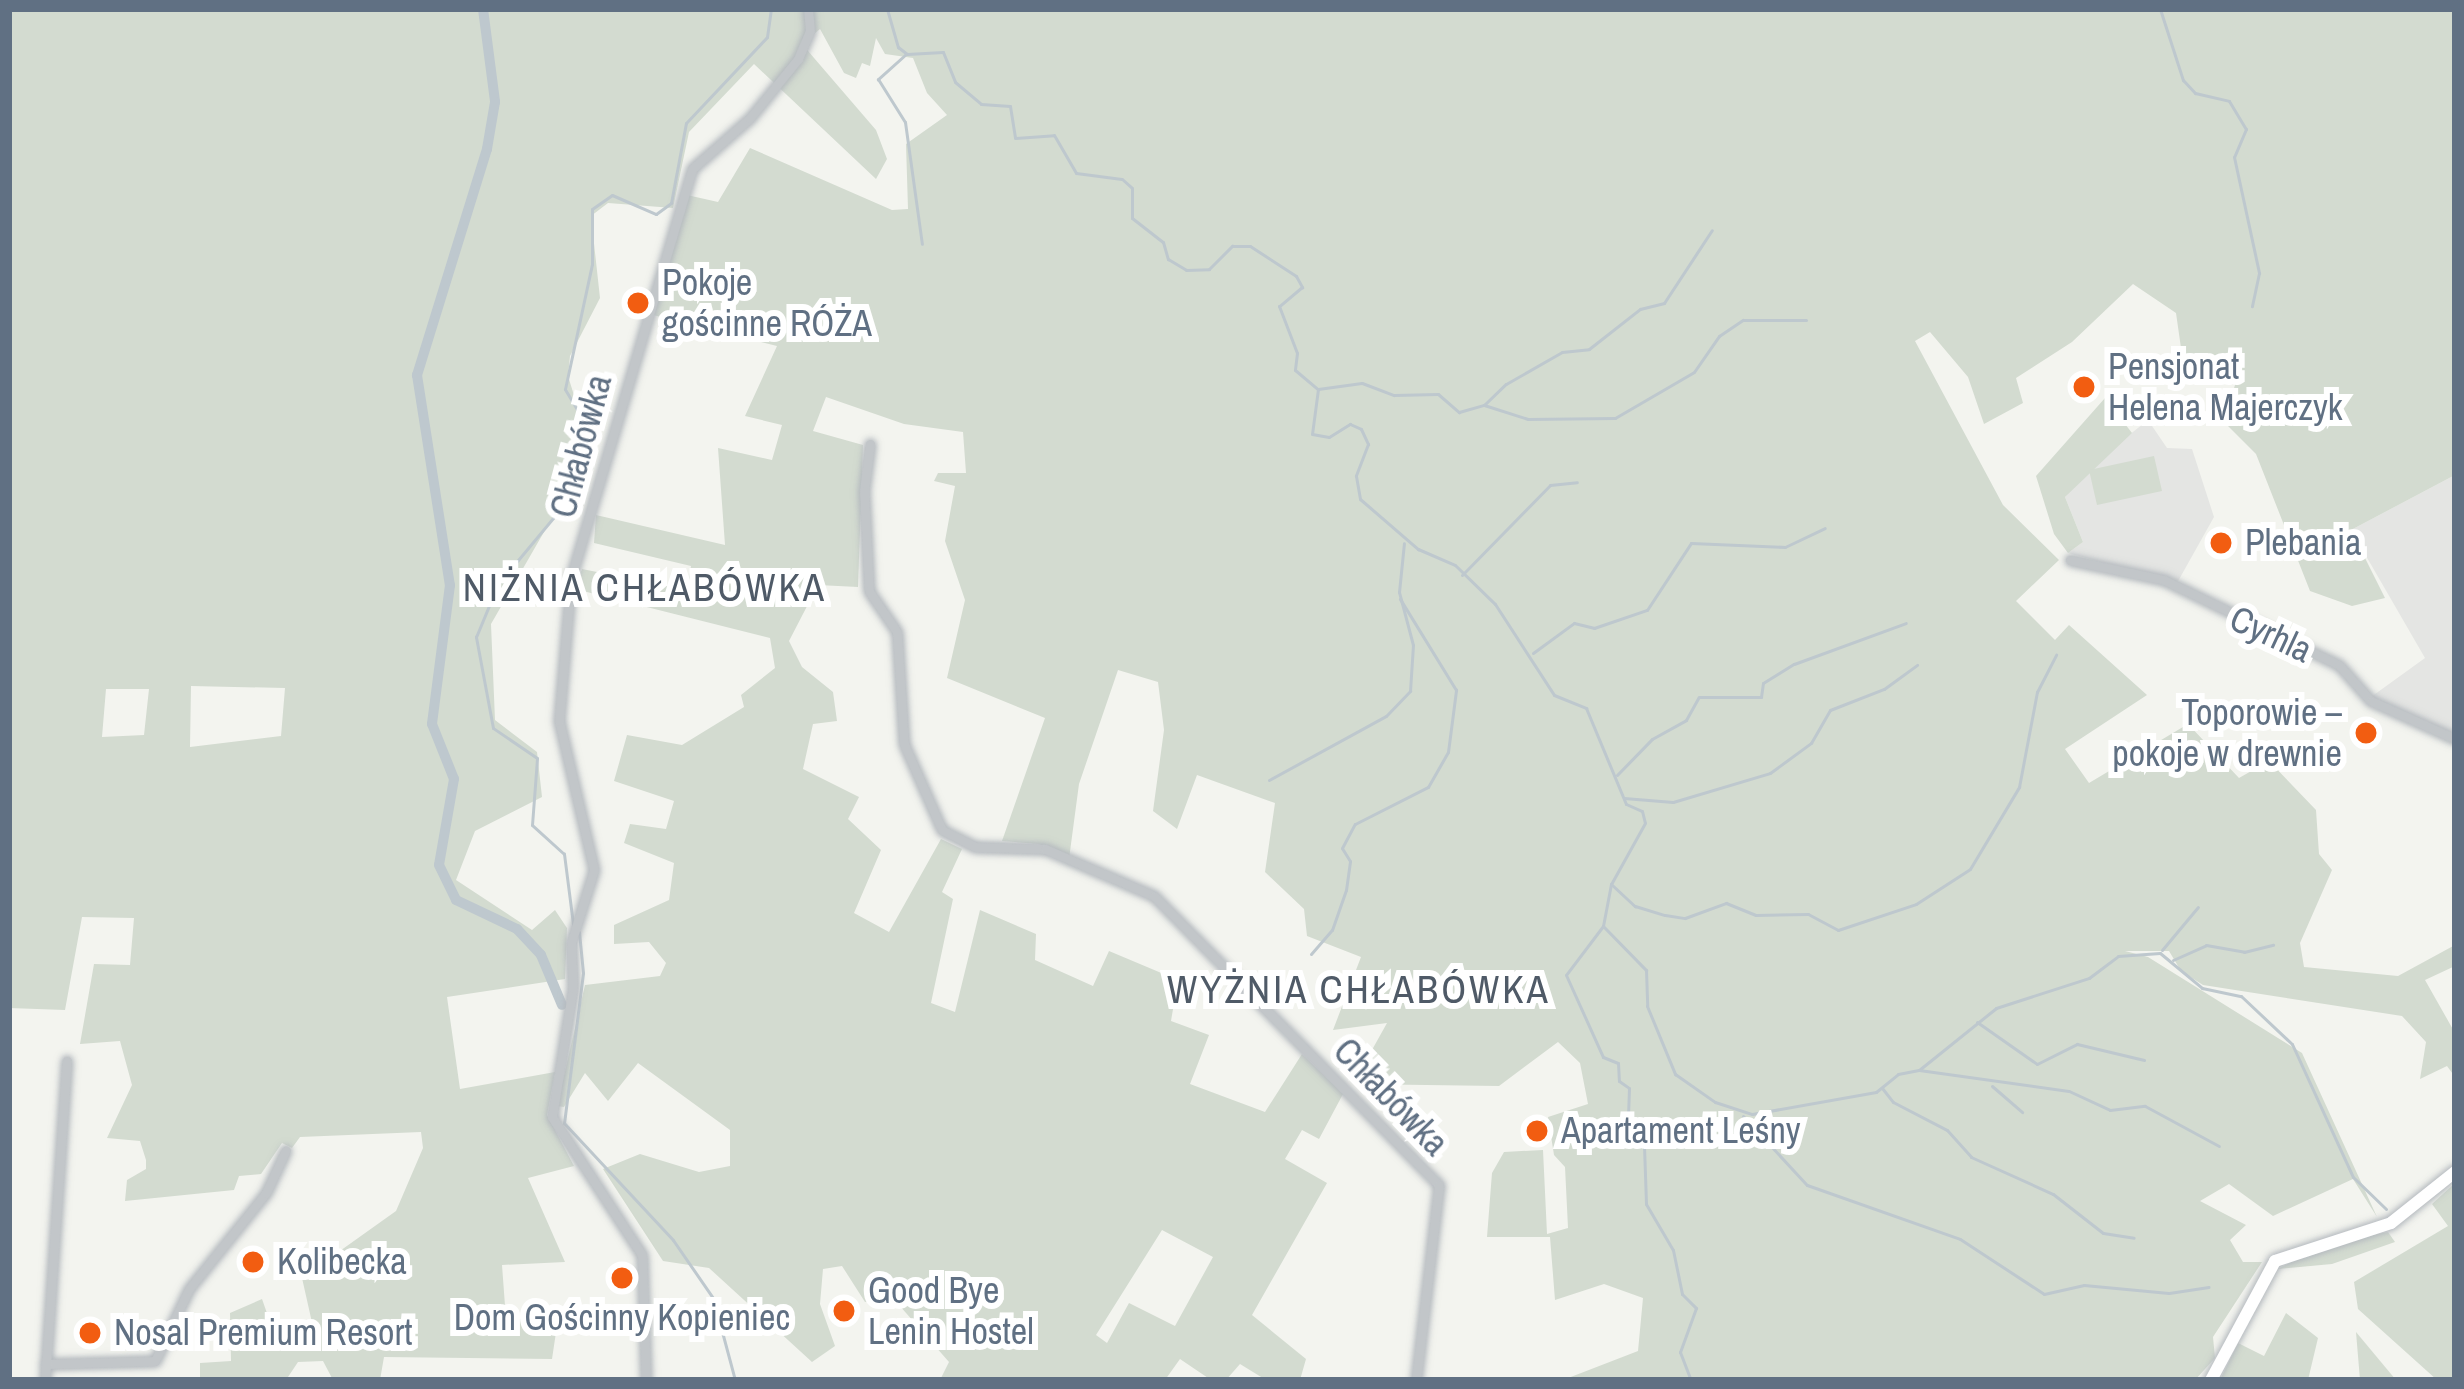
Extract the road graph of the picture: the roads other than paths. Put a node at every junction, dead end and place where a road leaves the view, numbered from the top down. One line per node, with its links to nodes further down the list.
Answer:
1 (808, 9): 10 (street, Chłabówka)
2 (871, 444): 11 (street, Chłabówka)
3 (2070, 560): 4 (street, Cyrhla)
4 (2455, 739)
5 (67, 1061): 8 (street)
6 (286, 1150): 8 (street)
7 (2455, 1172): 12 (street)
8 (45, 1364): 9 (street)
9 (44, 1380)
10 (646, 1380)
11 (1416, 1380)
12 (2211, 1380)

